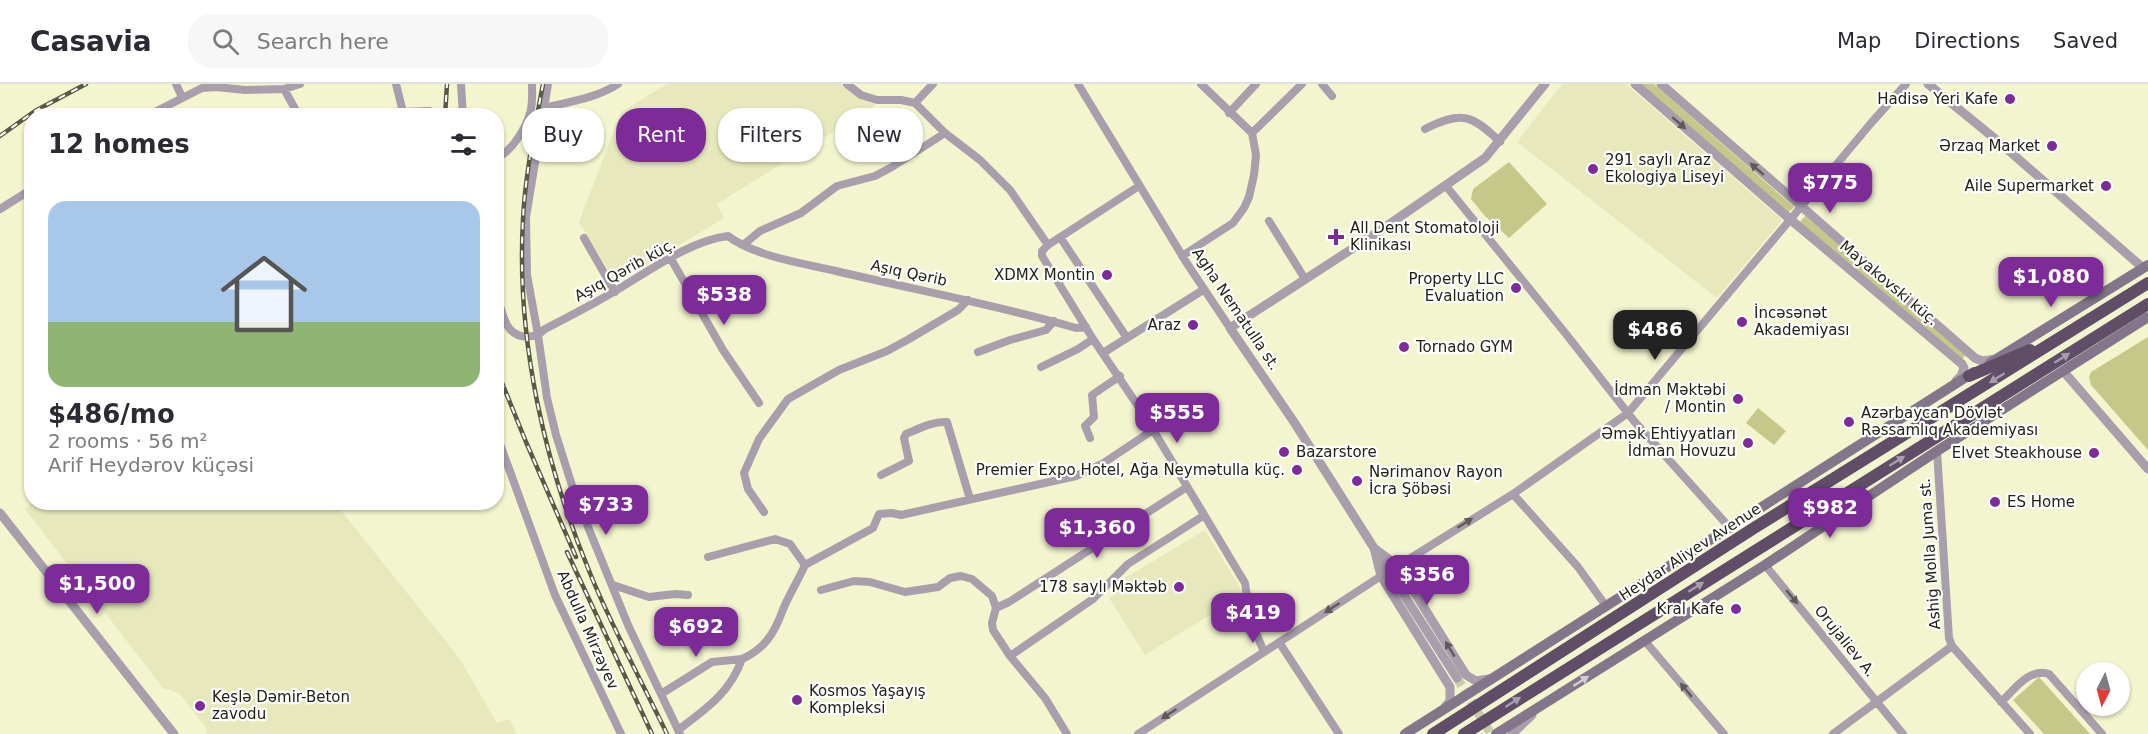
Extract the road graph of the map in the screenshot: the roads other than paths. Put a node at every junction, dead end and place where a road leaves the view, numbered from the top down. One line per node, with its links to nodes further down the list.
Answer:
1 (177, 84): 22 (street)
2 (300, 84): 20 (street)
3 (396, 84): 26 (street)
4 (461, 84): 27 (street)
5 (532, 84): 34 (street)
6 (548, 84): 28 (street)
7 (618, 84): 28 (street)
8 (847, 84): 23 (street)
9 (933, 84): 23 (street)
10 (1078, 84): 36 (street, Agha Nematulla st.)
11 (1201, 84): 29 (street)
12 (1256, 84): 29 (street)
13 (1302, 84): 32 (street)
14 (1323, 84): 21 (street)
15 (1545, 84): 33 (street)
16 (1635, 84): 41 (street, Mayakovski küç., one-way to 41)
17 (1661, 84): 39 (street, Mayakovski küç., one-way to 17)
18 (1906, 84): 39 (street)
19 (1928, 84): 50 (street)
20 (284, 89): 22 (street); 25 (street)
21 (1332, 96)
22 (182, 97): 24 (street)
23 (915, 104): 31 (street)
24 (162, 108)
25 (295, 108)
26 (403, 108)
27 (462, 108)
28 (544, 108)
29 (1229, 113): 32 (street)
30 (1425, 129): 33 (street)
31 (945, 133): 46 (street); 47 (street)
32 (1252, 133): 48 (street)
33 (1500, 142): 37 (street)
34 (504, 154)
35 (535, 162): 62 (street)
36 (1138, 186): 44 (street); 48 (street, Agha Nematulla st.)
37 (1446, 186): 51 (street); 75 (street)
38 (24, 194): 40 (street)
39 (1801, 207): 41 (street); 68 (street, Mayakovski küç.)
40 (0, 209)
41 (1791, 220): 73 (street, Mayakovski küç.); 75 (street)
42 (1269, 221): 51 (street)
43 (728, 236): 46 (street, Aşıq Qərib); 49 (street, Aşıq Qərib küç.)
44 (1060, 237): 47 (street); 64 (street)
45 (584, 238): 54 (street)
46 (743, 245): 55 (street, Aşıq Qərib)
47 (1048, 245): 60 (street)
48 (1182, 256): 53 (street, Agha Nematulla st.)
49 (671, 259): 54 (street, Aşıq Qərib küç.); 74 (street)
50 (2146, 267): 68 (main road)
51 (1305, 279): 61 (street)
52 (2148, 283): 63 (highway, Heydar Aliyev Avenue)
53 (1203, 290): 61 (street, Agha Nematulla st.); 64 (street)
54 (615, 292): 62 (street, Aşıq Qərib küç.)
55 (968, 300): 59 (street, Aşıq Qərib); 85 (street)
56 (2148, 304): 121 (highway, one-way to 56)
57 (504, 314): 62 (street)
58 (2148, 318): 70 (main road)
59 (1054, 321): 60 (street, Aşıq Qərib); 66 (street)
60 (1086, 327): 65 (street)
61 (1230, 328): 89 (street, Agha Nematulla st.)
62 (538, 335): 95 (street)
63 (2064, 336): 72 (highway); 120 (highway, Heydar Aliyev Avenue, one-way to 120)
64 (1127, 338): 67 (street)
65 (1093, 339): 67 (street); 69 (street)
66 (978, 352)
67 (1103, 353): 71 (street)
68 (1996, 359): 72 (main road)
69 (1041, 367)
70 (2064, 372): 78 (main road); 80 (street)
71 (1120, 376): 76 (street); 77 (street)
72 (1969, 376): 73 (main road)
73 (1945, 391): 88 (main road)
74 (759, 403)
75 (1628, 412): 83 (street); 88 (street)
76 (1153, 430): 82 (street); 84 (street)
77 (1090, 438)
78 (1937, 451): 91 (main road); 102 (street, Ashig Molla Juma st.)
79 (504, 455): 115 (street, Abdulla Mirzəyev)
80 (2148, 470)
81 (881, 475): 84 (street)
82 (1187, 487): 87 (street); 99 (street)
83 (1513, 494): 93 (street, one-way to 83); 98 (street)
84 (970, 499): 92 (street)
85 (764, 512)
86 (0, 513): 114 (street)
87 (1203, 516): 103 (street); 104 (street)
88 (1730, 528): 98 (main road)
89 (1374, 548): 93 (street, Agha Nematulla st.); 94 (street, Agha Nematulla st.); 106 (street)
90 (708, 557): 92 (street)
91 (1765, 565): 100 (main road); 110 (street, Orujaliev A., one-way to 110)
92 (805, 566): 105 (street)
93 (1398, 566): 107 (street, one-way to 93)
94 (1381, 576): 101 (street, one-way to 101); 112 (street, Agha Nematulla st.)
95 (613, 585): 97 (street); 108 (street)
96 (821, 590): 99 (street)
97 (688, 595)
98 (1606, 606): 107 (main road)
99 (996, 608): 104 (street)
100 (1644, 640): 111 (main road, one-way to 100); 124 (street, one-way to 100)
101 (1280, 642): 103 (street); 118 (street)
102 (1952, 646): 109 (street, Ashig Molla Juma st.); 110 (street)
103 (1264, 652): 117 (street, one-way to 117)
104 (1010, 656): 116 (street)
105 (742, 660): 108 (street); 113 (street)
106 (1457, 678)
107 (1492, 678): 112 (main road)
108 (661, 694): 113 (street)
109 (2001, 702): 127 (street, Ashig Molla Juma st.); 128 (street)
110 (1876, 703): 125 (street); 126 (street, Orujaliev A.)
111 (1543, 706): 122 (main road); 123 (street)
112 (1443, 710): 119 (main road)
113 (679, 732)
114 (174, 734)
115 (621, 734)
116 (1067, 734)
117 (1138, 734)
118 (1339, 734)
119 (1405, 734)
120 (1433, 734)
121 (1464, 734)
122 (1496, 734)
123 (1512, 734)
124 (1724, 734)
125 (1833, 734)
126 (1903, 734)
127 (2030, 734)
128 (2102, 734)

